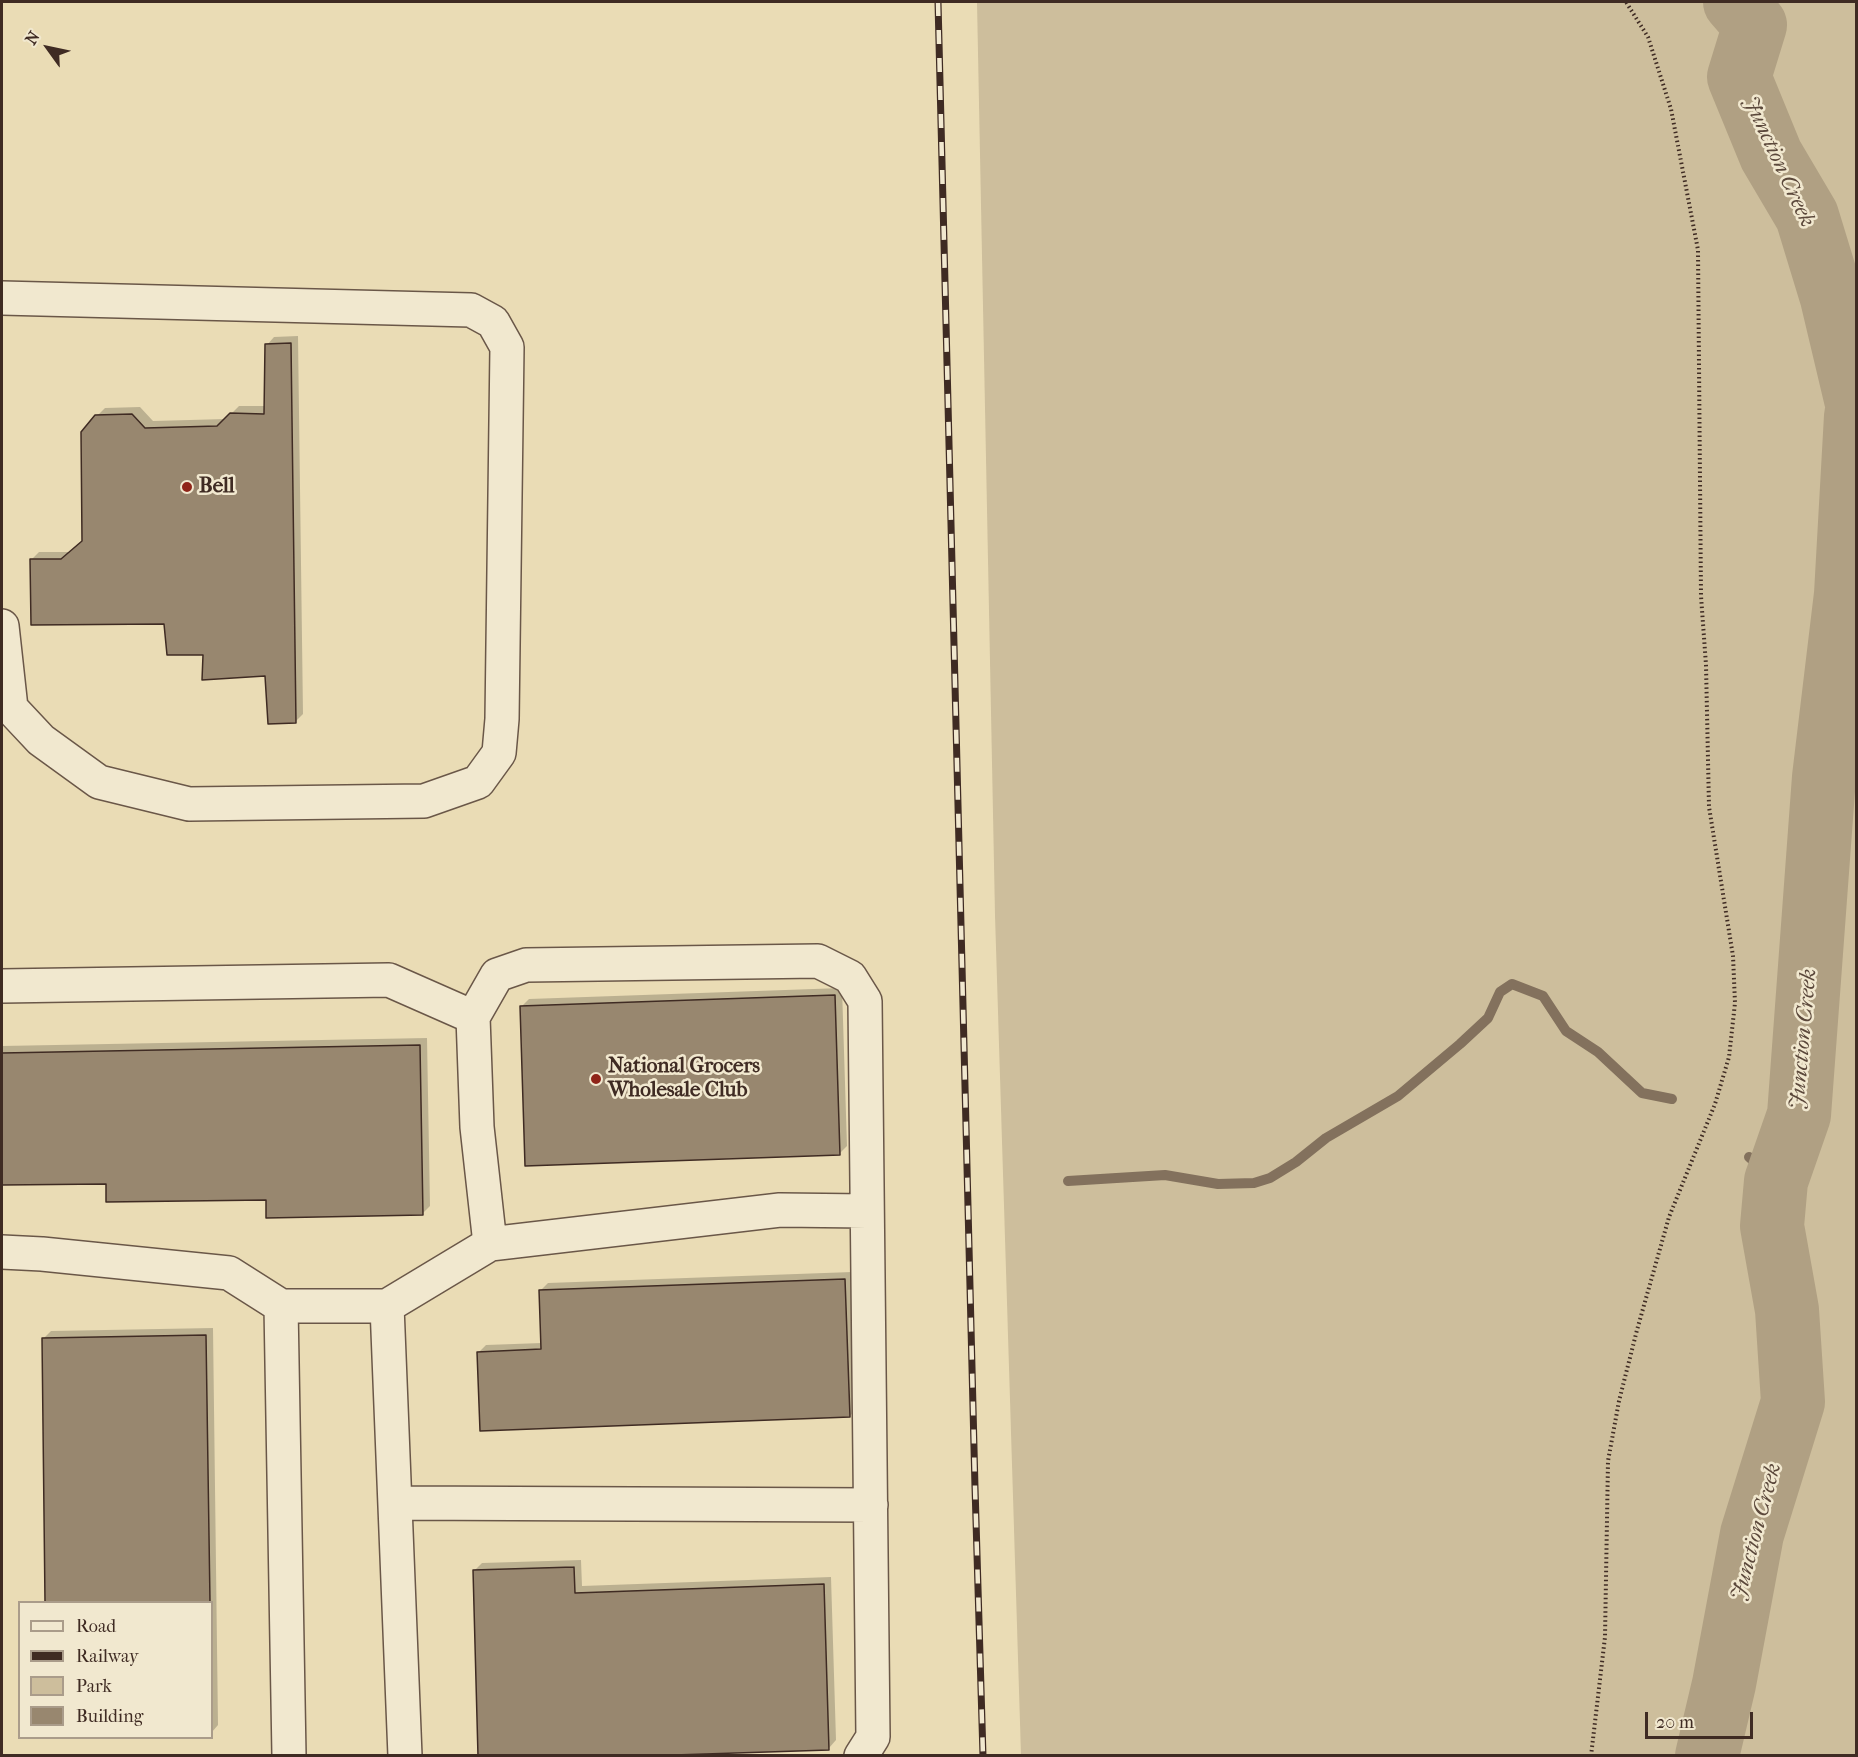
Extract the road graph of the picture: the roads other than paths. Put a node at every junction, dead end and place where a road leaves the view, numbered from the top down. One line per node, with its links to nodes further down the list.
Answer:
1 (2, 298): 2 (lane)
2 (2, 626)
3 (2, 986): 4 (lane)
4 (473, 1017): 5 (lane); 6 (lane)
5 (867, 1211): 6 (lane); 11 (lane)
6 (490, 1244): 9 (lane)
7 (2, 1252): 8 (lane)
8 (281, 1306): 9 (lane); 12 (lane)
9 (387, 1306): 10 (lane)
10 (395, 1503): 11 (lane); 13 (lane)
11 (871, 1505): 14 (lane)
12 (289, 1755)
13 (405, 1755)
14 (861, 1755)

